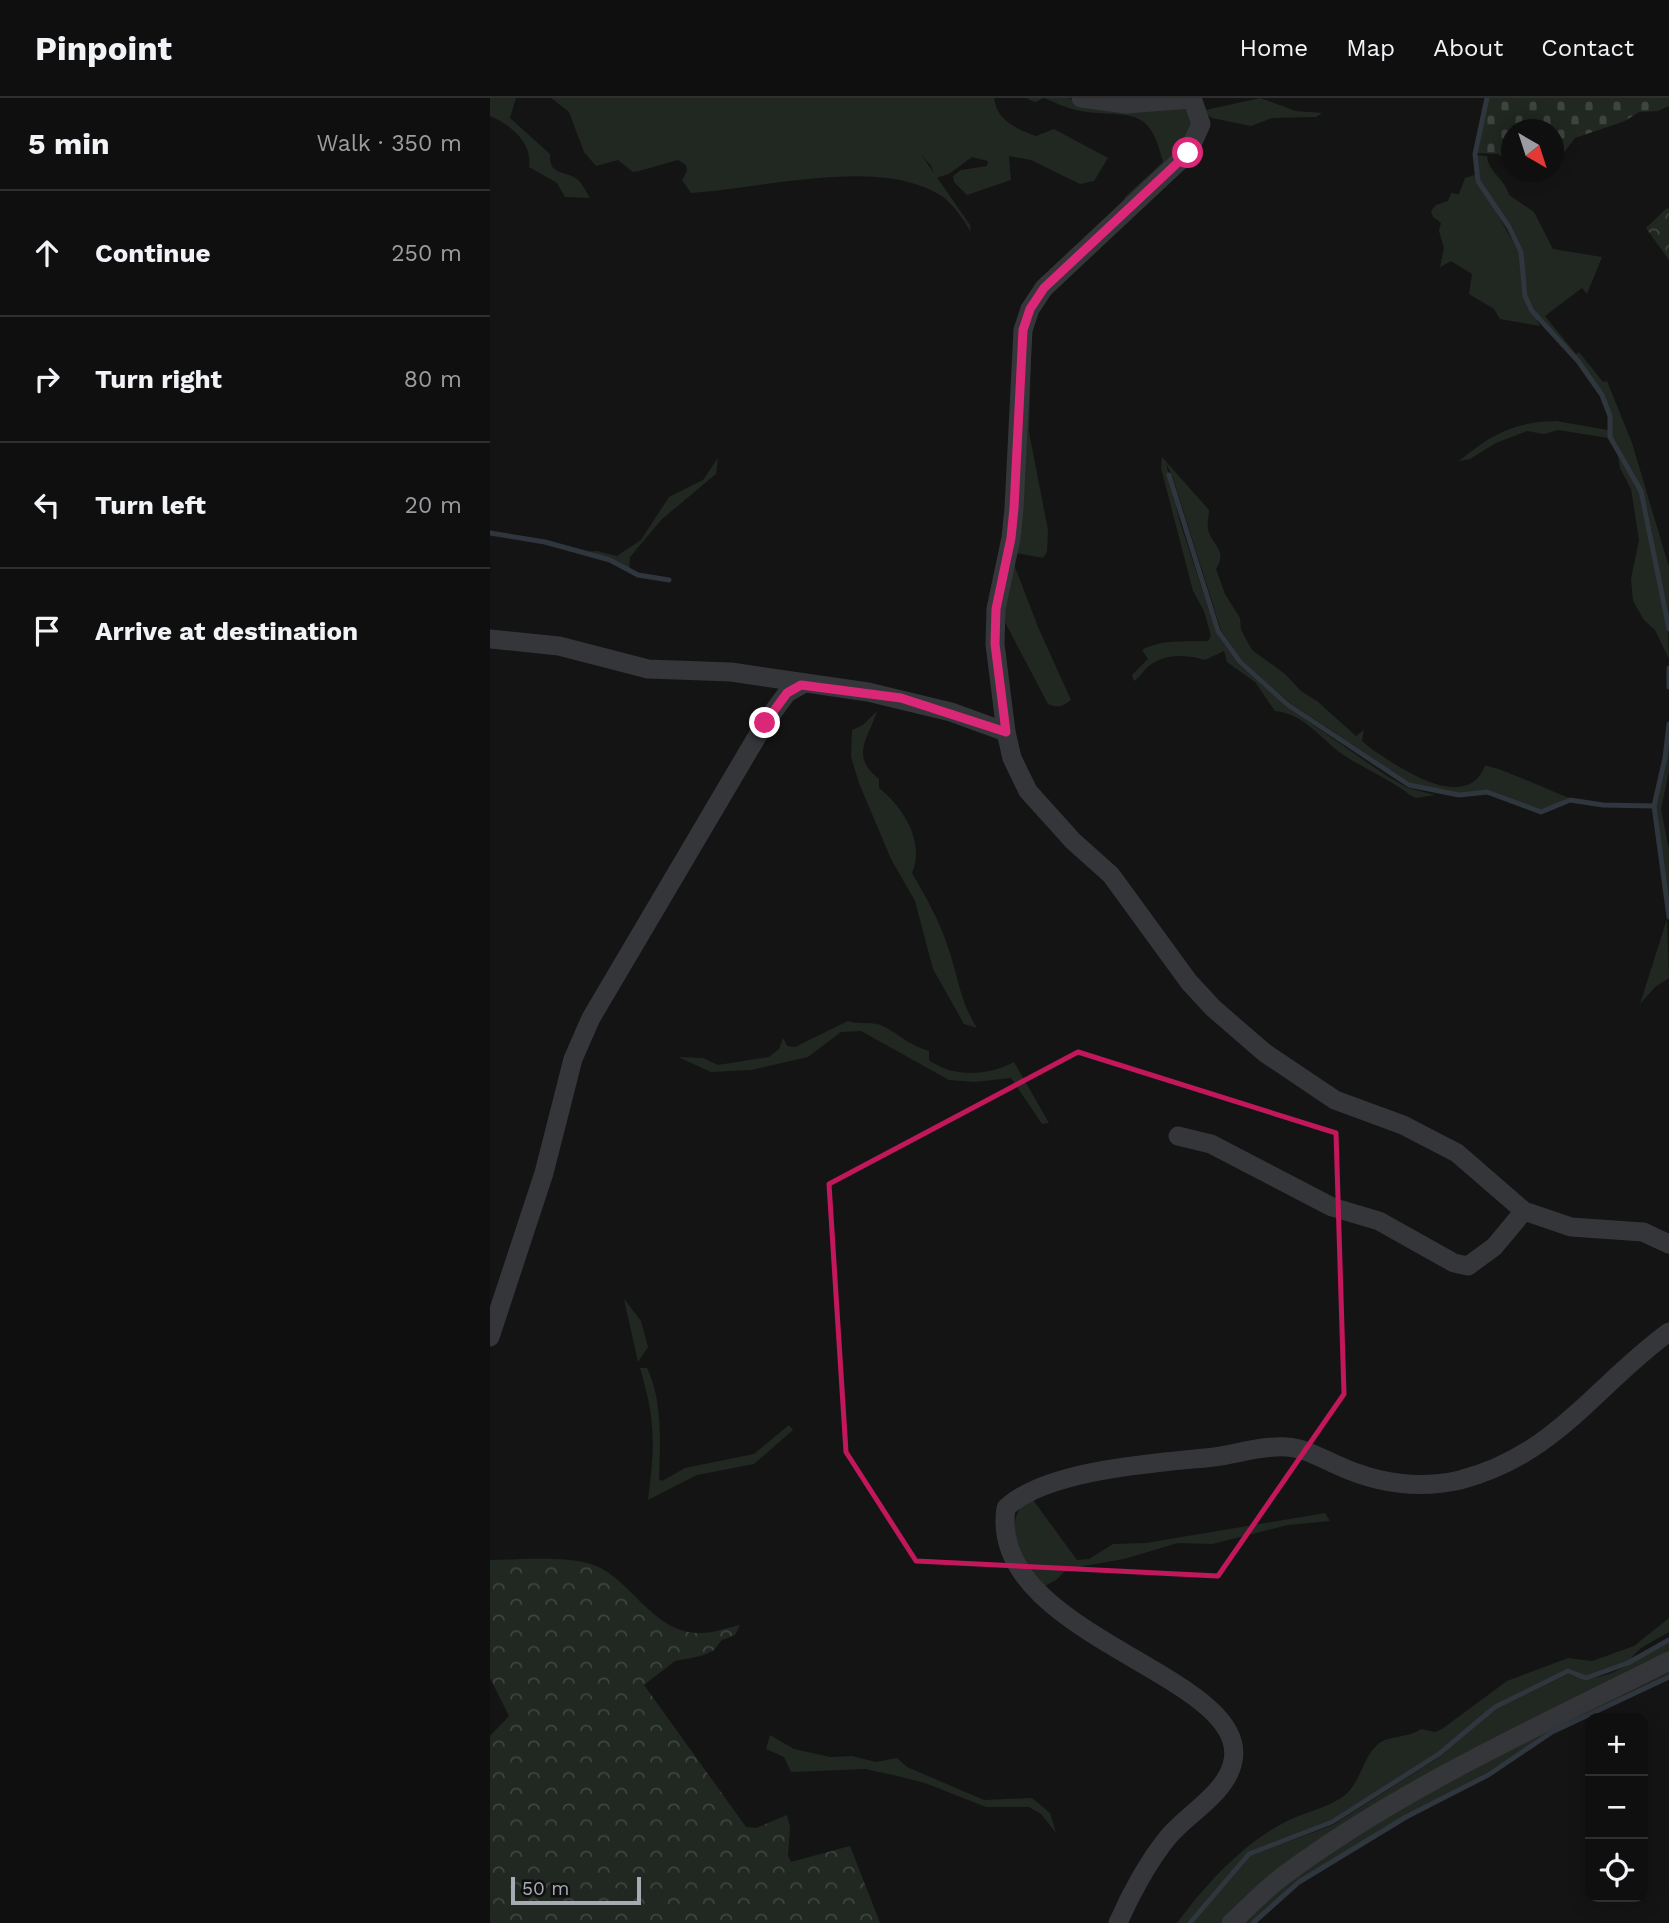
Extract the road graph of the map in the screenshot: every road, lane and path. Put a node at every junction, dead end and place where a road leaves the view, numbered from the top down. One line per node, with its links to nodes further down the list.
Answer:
1 (1081, 98): 2 (street)
2 (1192, 98): 5 (street)
3 (490, 639): 4 (street)
4 (801, 685): 5 (street); 10 (street)
5 (1006, 732): 7 (street)
6 (1178, 1136): 7 (street)
7 (1524, 1212): 8 (street)
8 (1669, 1244)
9 (1669, 1332): 12 (street)
10 (490, 1337)
11 (1669, 1661): 13 (street)
12 (1118, 1923)
13 (1231, 1923)

